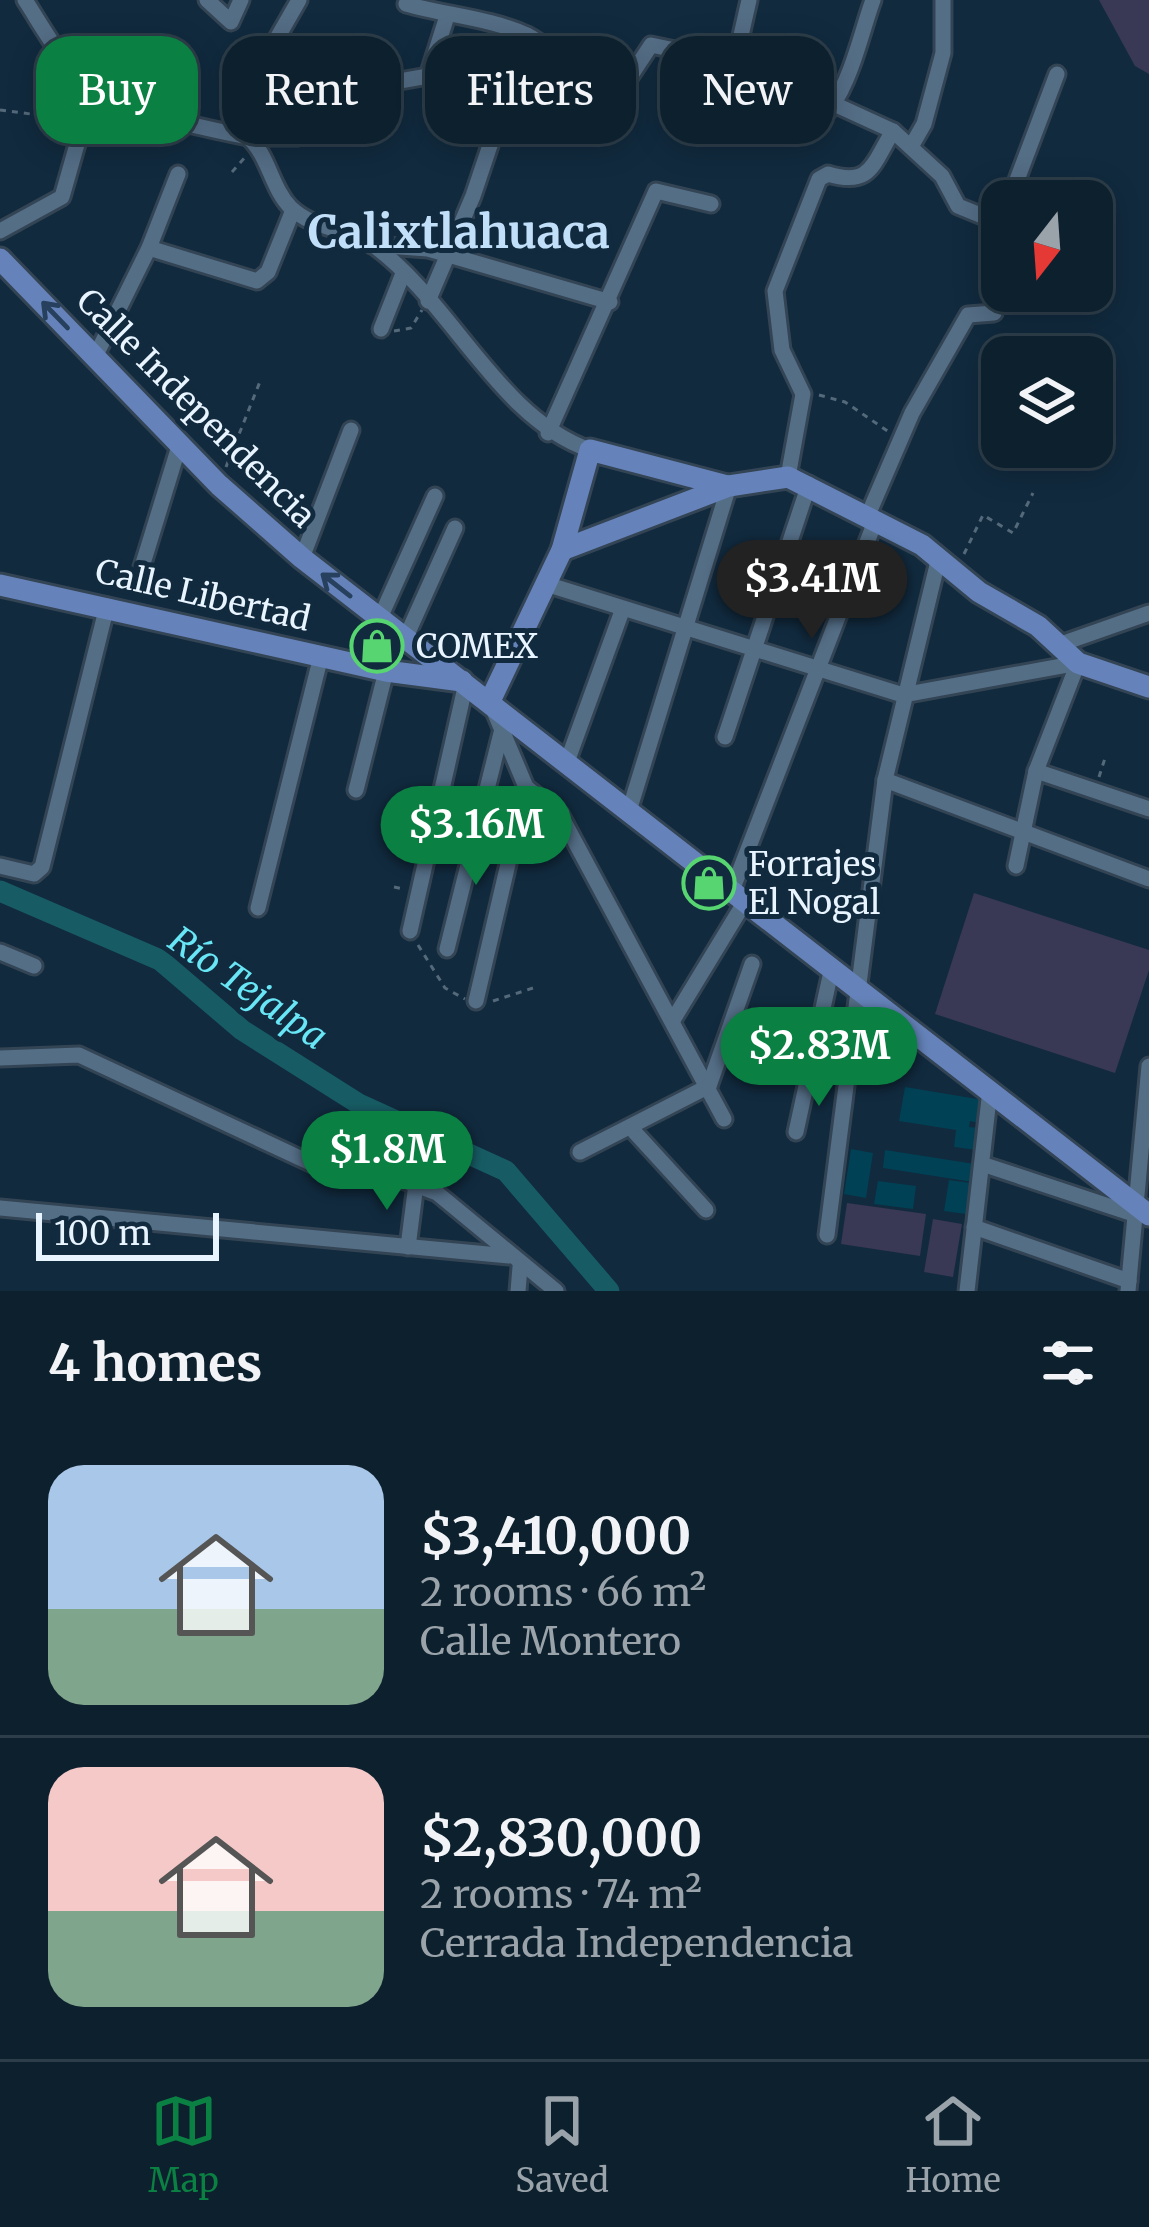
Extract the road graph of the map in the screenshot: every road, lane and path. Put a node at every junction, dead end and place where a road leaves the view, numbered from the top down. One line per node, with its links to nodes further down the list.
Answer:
1 (25, 0): 11 (street)
2 (207, 0): 3 (street)
3 (241, 0)
4 (299, 0): 12 (street)
5 (749, 0): 13 (street)
6 (873, 0): 17 (street)
7 (943, 0): 24 (street)
8 (406, 4): 9 (street)
9 (441, 10): 10 (street); 16 (street)
10 (526, 35): 14 (street); 34 (street)
11 (48, 36)
12 (278, 36)
13 (741, 36)
14 (660, 47)
15 (1057, 74): 27 (street)
16 (401, 81)
17 (836, 104): 20 (street)
18 (0, 110): 19 (path)
19 (36, 115)
20 (892, 131): 24 (street); 44 (street)
21 (77, 144): 31 (street)
22 (250, 144): 25 (path)
23 (254, 144): 29 (street)
24 (912, 146): 30 (street)
25 (232, 172)
26 (178, 174): 33 (street)
27 (1017, 180)
28 (711, 204): 38 (street)
29 (293, 210): 32 (street); 33 (street)
30 (981, 214)
31 (0, 231)
32 (372, 244): 34 (street); 36 (street)
33 (149, 248): 42 (street)
34 (451, 255): 37 (street); 38 (street)
35 (0, 259): 42 (main road, Calle Independencia, one-way to 35)
36 (402, 276): 37 (street); 41 (street)
37 (428, 302): 40 (path); 46 (street)
38 (610, 302): 46 (street)
39 (994, 313): 47 (street)
40 (411, 328)
41 (381, 329)
42 (95, 357): 48 (main road, Calle Independencia)
43 (261, 379): 51 (path)
44 (803, 394): 47 (path); 50 (street)
45 (351, 430): 58 (street)
46 (548, 433): 49 (street)
47 (900, 442): 55 (street)
48 (180, 443): 51 (main road, Calle Independencia); 60 (street)
49 (590, 450): 52 (main road); 57 (main road)
50 (798, 481): 52 (main road); 55 (main road); 70 (street)
51 (219, 485): 58 (main road, Calle Independencia)
52 (729, 486): 57 (main road); 67 (street)
53 (1033, 493): 59 (path)
54 (435, 496): 66 (street)
55 (872, 517): 59 (main road); 74 (street)
56 (455, 528): 68 (street)
57 (562, 550): 61 (main road)
58 (302, 558): 66 (main road, Calle Independencia, one-way to 58)
59 (947, 565): 69 (main road); 77 (street)
60 (141, 570)
61 (546, 584): 64 (street); 78 (main road)
62 (0, 585): 63 (main road, Calle Libertad)
63 (107, 606): 71 (main road, Calle Libertad); 91 (street)
64 (622, 611): 67 (street); 82 (street)
65 (1149, 613): 69 (street)
66 (380, 618): 68 (main road, Calle Independencia)
67 (687, 632): 70 (street); 89 (street)
68 (406, 637): 75 (main road, Calle Independencia)
69 (1061, 644): 72 (main road)
70 (752, 650): 74 (street); 80 (street)
71 (321, 656): 73 (main road, Calle Libertad); 95 (street)
72 (1078, 663): 76 (main road); 77 (street); 83 (street)
73 (386, 671): 75 (main road, Calle Libertad); 86 (street)
74 (820, 671): 77 (street); 94 (street)
75 (464, 682): 78 (main road, Calle Independencia); 96 (street)
76 (1149, 687)
77 (903, 695): 84 (street)
78 (490, 701): 79 (street); 82 (main road, Calle Independencia)
79 (501, 733): 85 (street); 97 (street)
80 (725, 737)
81 (1106, 755): 87 (path)
82 (567, 762): 89 (main road, Calle Independencia)
83 (1036, 772): 87 (street); 90 (street)
84 (885, 780): 90 (street); 103 (street)
85 (526, 787): 104 (street); 105 (street)
86 (356, 790)
87 (1096, 790): 88 (street)
88 (1149, 808)
89 (629, 811): 94 (main road, Calle Independencia)
90 (1022, 834): 92 (street); 93 (street)
91 (0, 866)
92 (1016, 866)
93 (1149, 879)
94 (740, 894): 101 (main road, Calle Independencia); 105 (street)
95 (258, 908)
96 (410, 932): 104 (path)
97 (447, 949)
98 (0, 952): 100 (street)
99 (752, 964): 108 (street)
100 (34, 966)
101 (832, 967): 103 (main road, Calle Independencia); 112 (street)
102 (536, 987): 104 (path)
103 (862, 991): 109 (main road, Calle Independencia); 120 (street)
104 (476, 1001)
105 (673, 1020): 108 (street)
106 (0, 1058): 115 (street)
107 (1149, 1066): 118 (street)
108 (710, 1087): 110 (street); 111 (street)
109 (990, 1090): 114 (street); 118 (main road, Calle Independencia)
110 (724, 1119)
111 (630, 1127): 113 (street); 117 (street)
112 (796, 1132)
113 (580, 1152)
114 (982, 1164): 118 (street); 119 (street)
115 (416, 1184): 121 (street); 122 (street)
116 (0, 1208): 121 (street)
117 (706, 1210)
118 (1141, 1212): 123 (street)
119 (974, 1227): 123 (street); 126 (street)
120 (827, 1235)
121 (408, 1246): 122 (street)
122 (515, 1262): 124 (street); 125 (street)
123 (1128, 1286)
124 (518, 1291)
125 (556, 1291)
126 (968, 1291)

